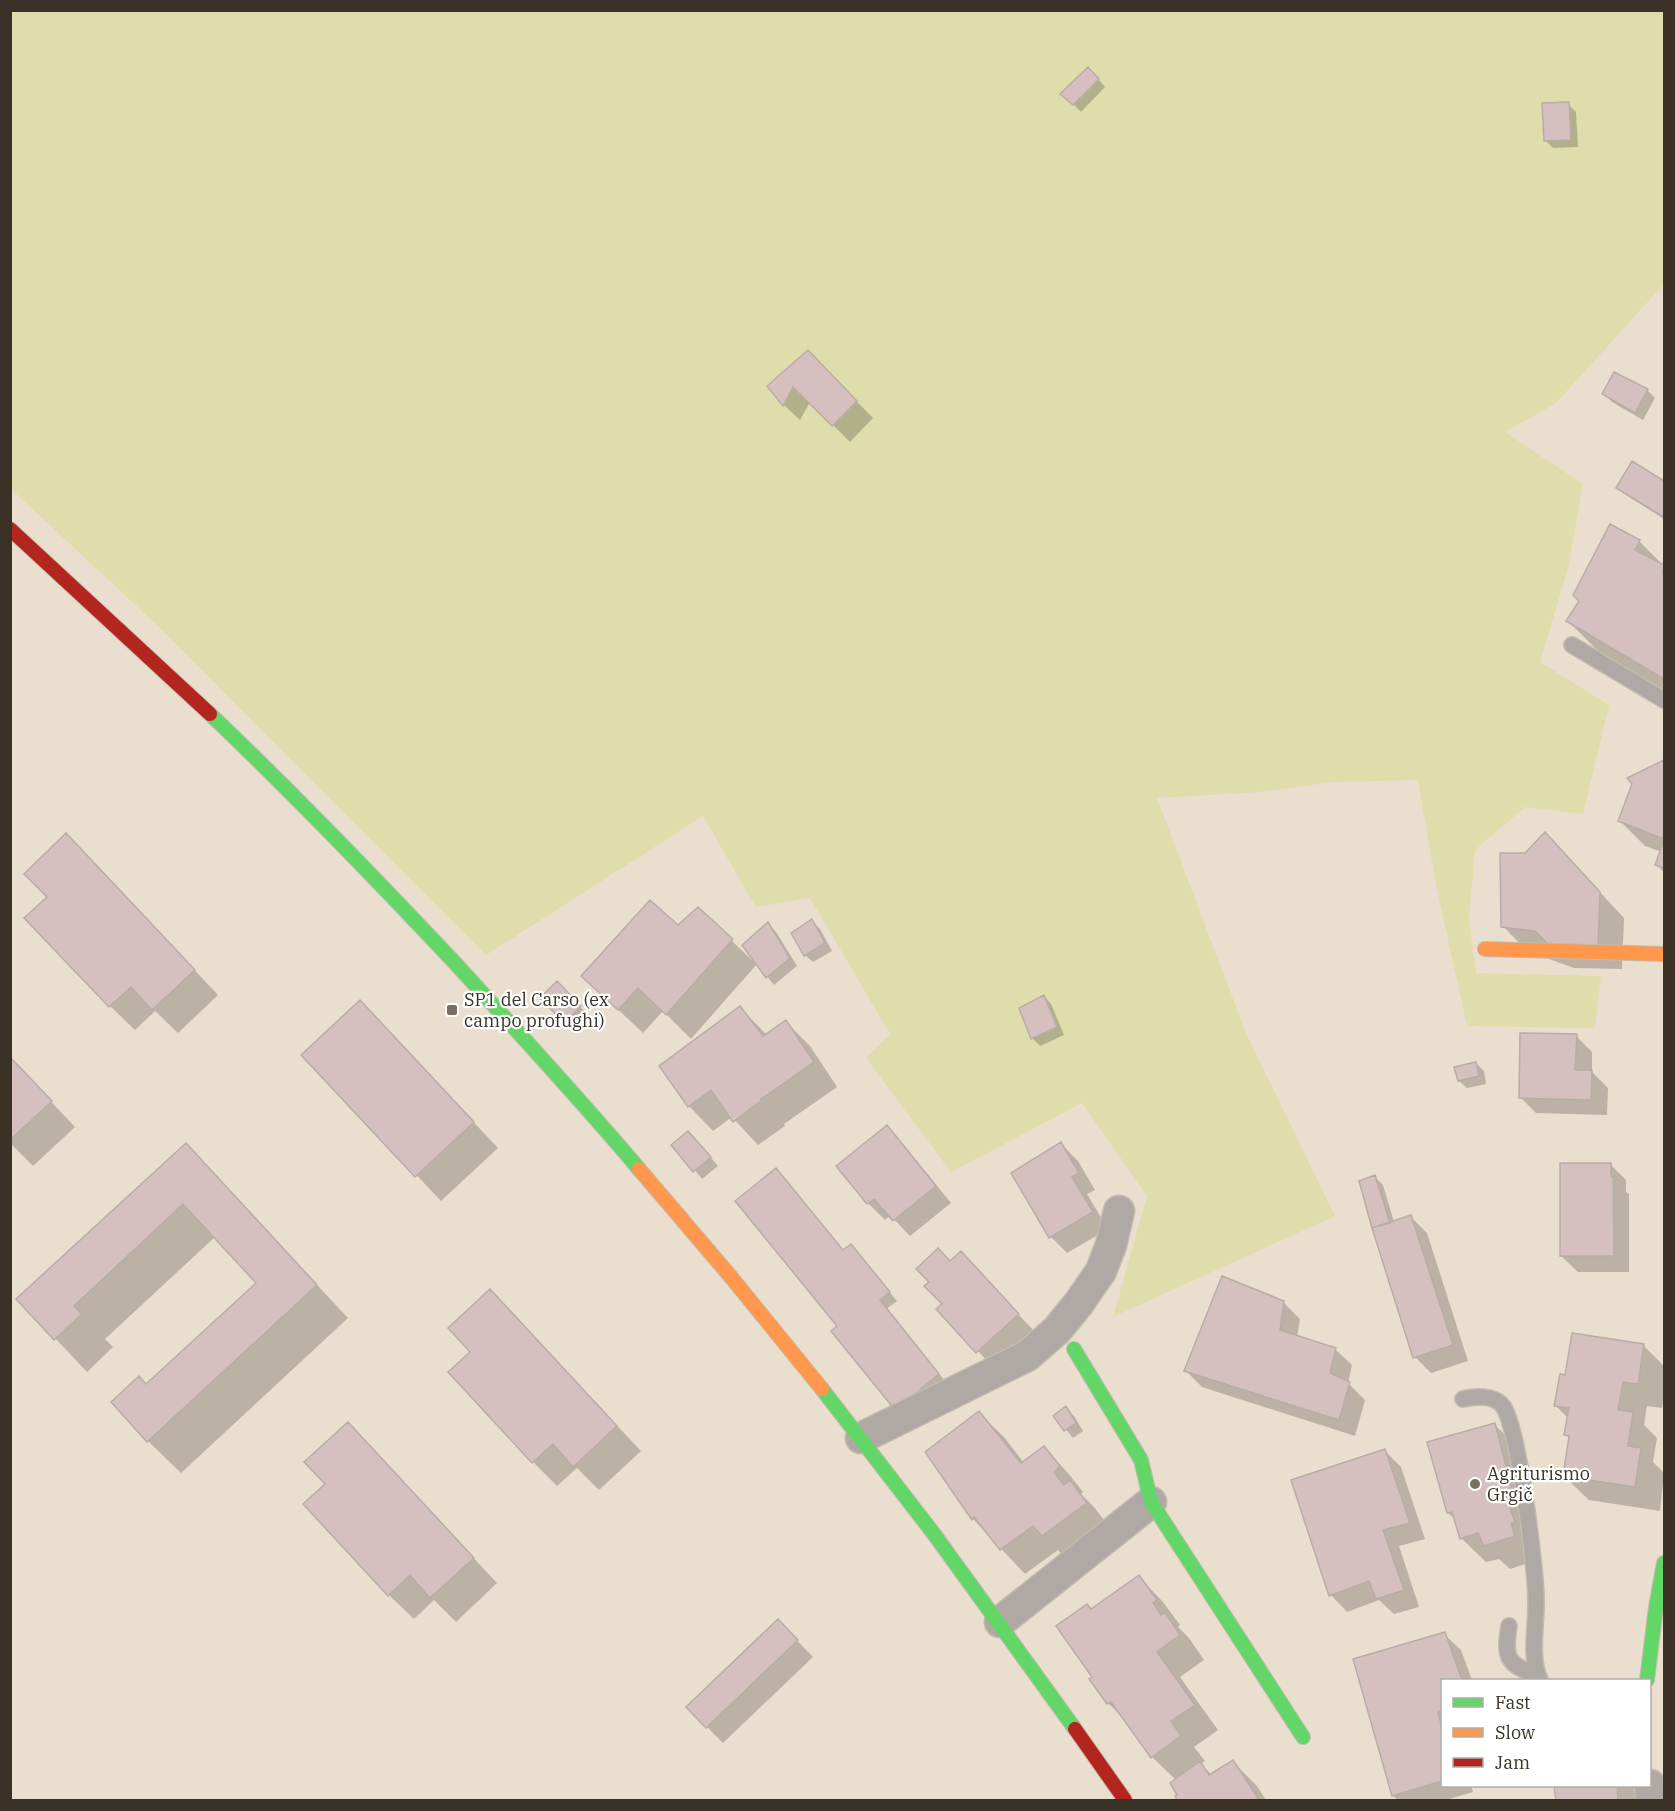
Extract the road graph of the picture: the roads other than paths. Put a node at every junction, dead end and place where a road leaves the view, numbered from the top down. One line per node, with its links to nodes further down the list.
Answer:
1 (10, 529): 9 (main road)
2 (1572, 645): 3 (lane)
3 (1665, 700)
4 (1485, 949): 5 (main road)
5 (1665, 954)
6 (1119, 1211): 9 (street)
7 (1074, 1349): 10 (main road)
8 (1463, 1399): 14 (lane)
9 (861, 1438): 12 (main road)
10 (1151, 1502): 12 (street); 16 (main road)
11 (1665, 1563): 15 (main road)
12 (1000, 1622): 17 (main road)
13 (1509, 1626): 14 (lane)
14 (1539, 1678)
15 (1647, 1679)
16 (1303, 1737)
17 (1125, 1800)

